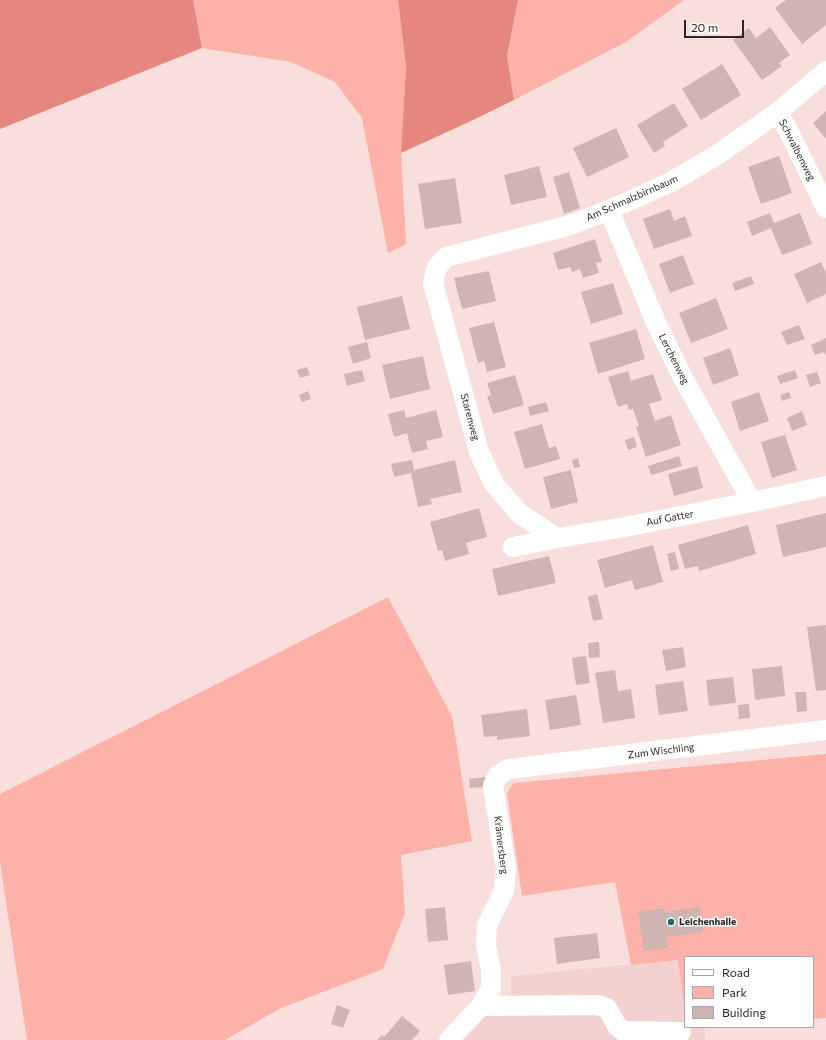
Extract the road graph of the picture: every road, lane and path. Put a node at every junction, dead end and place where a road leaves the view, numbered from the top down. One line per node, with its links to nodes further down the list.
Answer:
1 (826, 71): 2 (street, Am Schmalzbirnbaum)
2 (778, 112): 3 (street, Schwalbenweg); 4 (street, Am Schmalzbirnbaum)
3 (826, 208)
4 (609, 210): 5 (street, Am Schmalzbirnbaum); 7 (street, Lerchenweg)
5 (437, 267): 8 (street, Starenweg)
6 (826, 486): 7 (street, Auf Gatter)
7 (752, 502): 8 (street, Auf Gatter)
8 (558, 538): 9 (street, Auf Gatter)
9 (513, 548)
10 (826, 730): 11 (street, Zum Wischling)
11 (498, 775): 12 (street, Krämersberg)
12 (482, 1006): 13 (street); 14 (street, Krämersberg)
13 (681, 1032)
14 (449, 1040)

